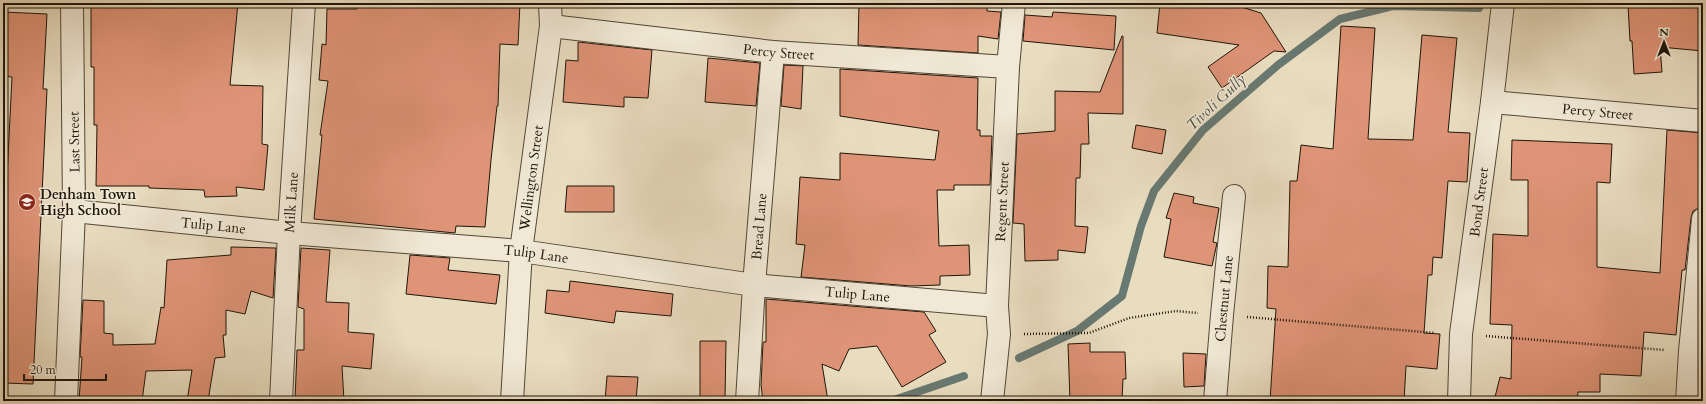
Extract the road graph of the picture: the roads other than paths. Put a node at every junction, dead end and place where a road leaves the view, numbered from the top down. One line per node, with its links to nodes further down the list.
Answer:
1 (72, 3): 12 (street, Last Street)
2 (304, 3): 14 (street, Milk Lane)
3 (550, 3): 6 (street, Wellington Street)
4 (1014, 3): 8 (street, Regent Street)
5 (1503, 3): 9 (street, Bond Street)
6 (551, 26): 7 (street, Percy Street); 15 (street, Wellington Street)
7 (773, 52): 8 (street, Percy Street); 16 (street, Bread Lane)
8 (1008, 66): 17 (street, Regent Street)
9 (1492, 102): 10 (street, Percy Street); 24 (street, Bond Street)
10 (1703, 121)
11 (1234, 196): 23 (street, Chestnut Lane)
12 (74, 211): 14 (street, Tulip Lane); 18 (street, Last Street)
13 (1703, 219): 25 (street)
14 (289, 233): 15 (street, Tulip Lane); 19 (street, Milk Lane)
15 (521, 251): 16 (street, Tulip Lane); 20 (street, Wellington Street)
16 (754, 285): 17 (street, Tulip Lane); 21 (street, Bread Lane)
17 (997, 306): 22 (street, Regent Street)
18 (66, 401)
19 (281, 401)
20 (512, 401)
21 (747, 401)
22 (992, 401)
23 (1215, 401)
24 (1459, 401)
25 (1687, 401)

